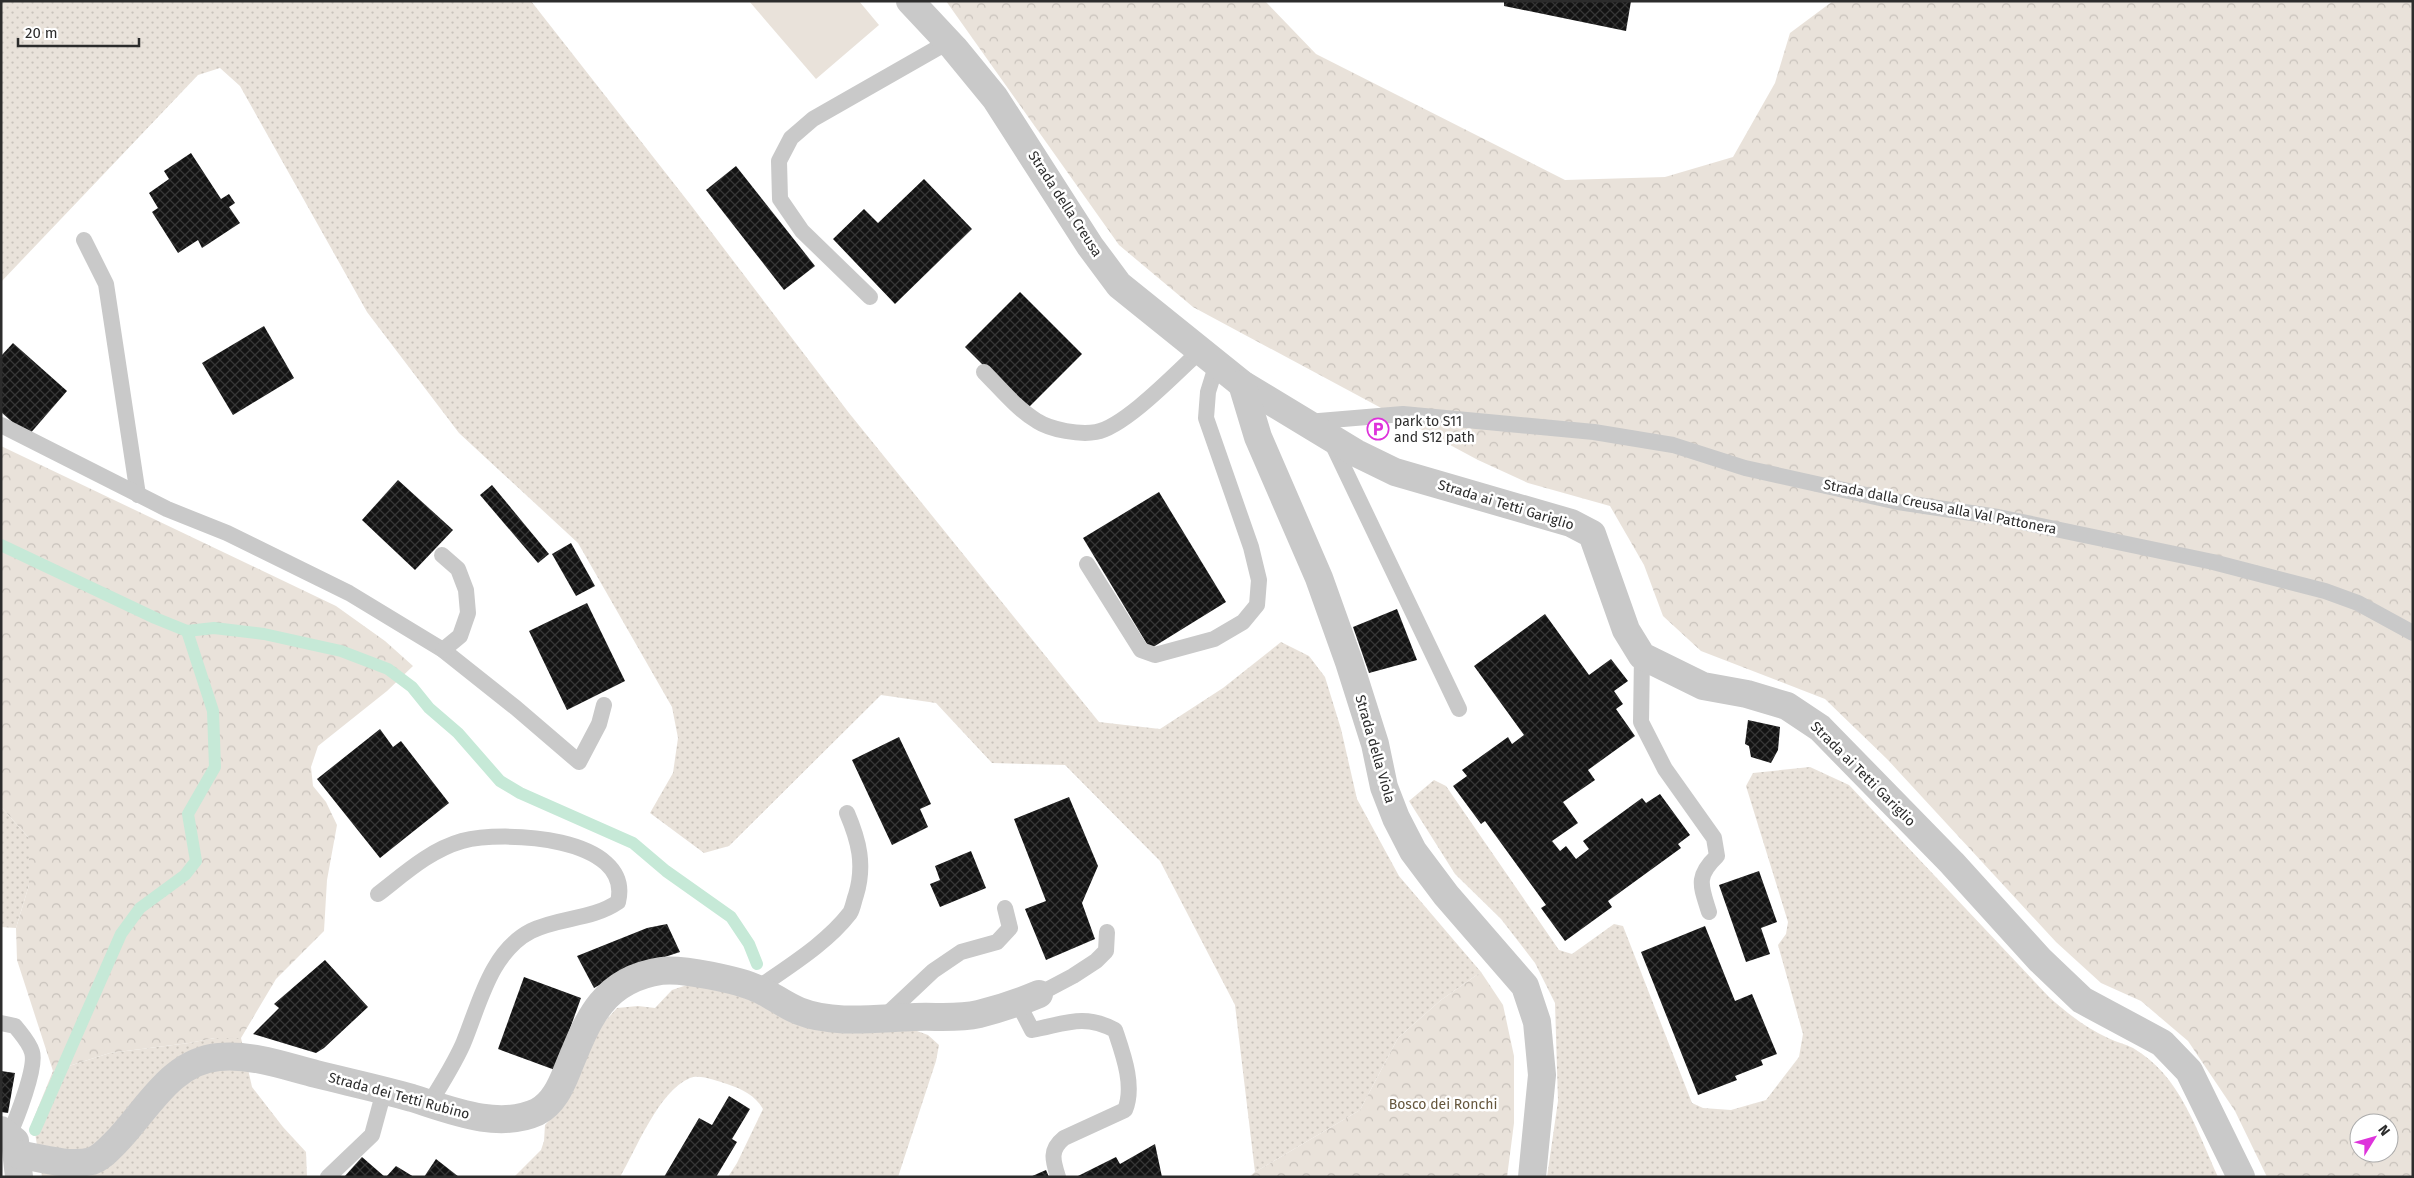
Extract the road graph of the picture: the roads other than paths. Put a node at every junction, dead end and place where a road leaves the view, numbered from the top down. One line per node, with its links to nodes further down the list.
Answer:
1 (910, 1): 2 (street, Strada della Creusa)
2 (948, 42): 4 (lane); 5 (street, Strada della Creusa)
3 (84, 240): 10 (lane)
4 (870, 297)
5 (1209, 357): 6 (lane); 7 (street, Strada della Creusa); 12 (lane)
6 (984, 372)
7 (1242, 384): 9 (street, Strada ai Tetti Gariglio); 32 (street, Strada della Viola)
8 (1, 425): 10 (lane)
9 (1318, 428): 13 (lane, Strada dalla Creusa alla Val Pattonera); 15 (street, Strada ai Tetti Gariglio); 17 (lane)
10 (138, 494): 14 (lane)
11 (442, 555): 14 (lane)
12 (1087, 564)
13 (2413, 633)
14 (443, 650): 16 (lane)
15 (1642, 656): 21 (lane); 33 (street, Strada ai Tetti Gariglio)
16 (604, 705)
17 (1459, 709)
18 (847, 813): 23 (lane)
19 (378, 894): 28 (lane)
20 (1005, 908): 25 (lane)
21 (1709, 912)
22 (1107, 932): 24 (lane)
23 (758, 988): 25 (street, Strada dei Tetti Rubino); 28 (street, Strada dei Tetti Rubino)
24 (1029, 998): 25 (street, Strada dei Tetti Rubino); 31 (lane)
25 (883, 1018)
26 (1, 1023): 29 (lane)
27 (384, 1091): 28 (street, Strada dei Tetti Rubino); 29 (street, Strada dei Tetti Rubino); 30 (lane)
28 (429, 1104)
29 (11, 1149)
30 (328, 1177)
31 (1058, 1177)
32 (1532, 1177)
33 (2241, 1177)

